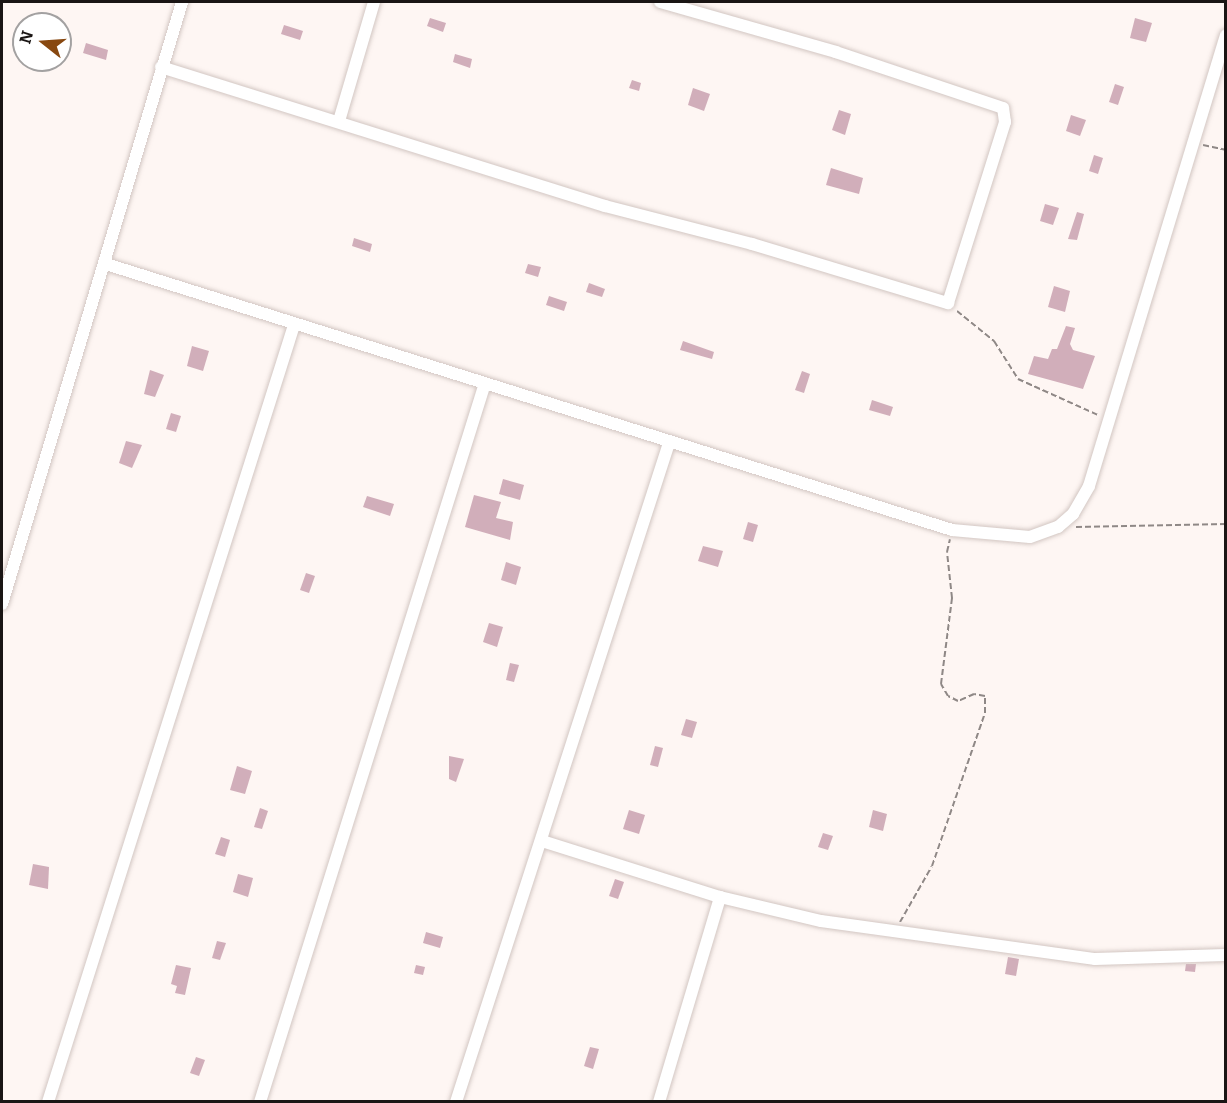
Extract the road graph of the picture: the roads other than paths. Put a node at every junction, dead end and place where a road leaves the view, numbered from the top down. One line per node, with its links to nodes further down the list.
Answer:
1 (182, 2): 5 (street)
2 (374, 2): 6 (street)
3 (660, 2): 6 (street)
4 (1226, 35): 10 (street)
5 (161, 67): 6 (street); 7 (street)
6 (339, 121)
7 (106, 264): 8 (street); 11 (street)
8 (294, 325): 9 (street); 15 (street)
9 (485, 383): 10 (street); 16 (street)
10 (669, 443): 12 (street)
11 (2, 604)
12 (542, 841): 13 (street); 17 (street)
13 (720, 897): 14 (street); 18 (street)
14 (1226, 955)
15 (48, 1101)
16 (260, 1101)
17 (456, 1101)
18 (659, 1101)

